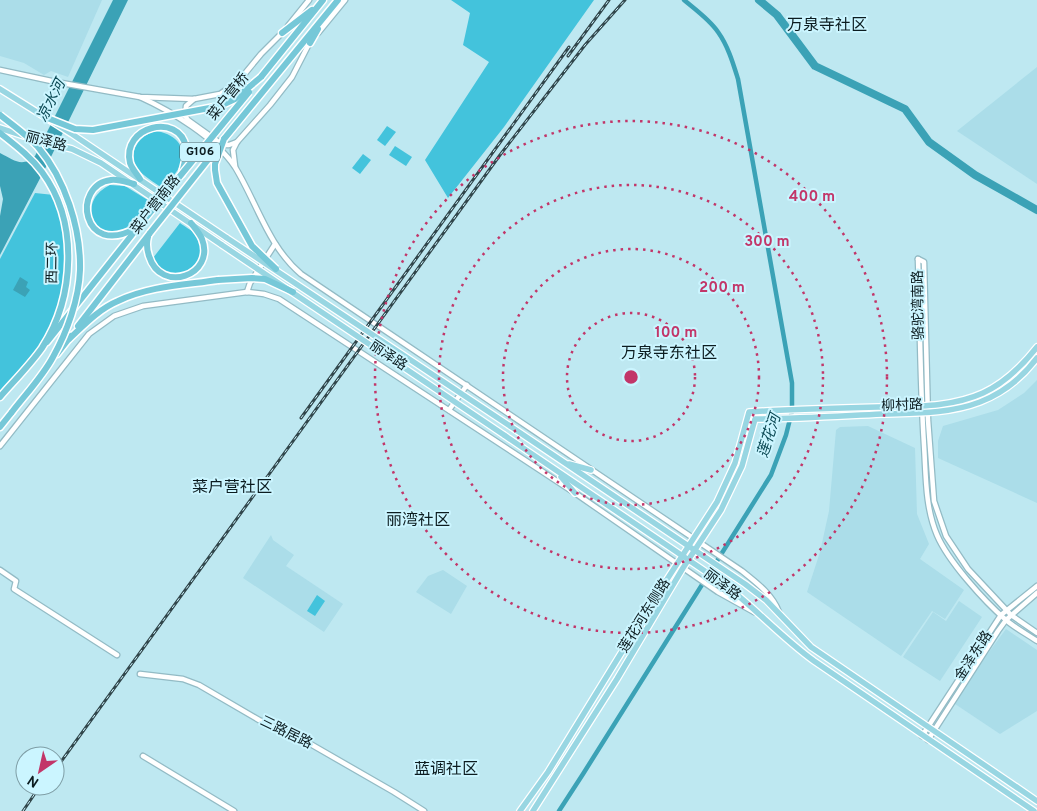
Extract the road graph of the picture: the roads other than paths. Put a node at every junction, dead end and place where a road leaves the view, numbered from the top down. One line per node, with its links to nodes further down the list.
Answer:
1 (309, 0): 5 (street)
2 (345, 0): 6 (street)
3 (322, 1): 5 (highway); 8 (highway, G106)
4 (336, 3): 6 (highway); 16 (highway, 菜户营南路 / G106)
5 (282, 33): 11 (street)
6 (310, 43): 17 (street)
7 (0, 70): 10 (street)
8 (261, 77): 13 (highway, bridge); 19 (highway, 菜户营桥 / G106, bridge)
9 (0, 89): 13 (main road, 丽泽路)
10 (140, 97): 11 (street); 18 (street, 丽泽路)
11 (194, 99): 17 (street)
12 (0, 115): 32 (highway, 西二环, bridge)
13 (46, 117): 20 (main road, 丽泽路, bridge)
14 (0, 128): 21 (main road, 丽泽路, bridge)
15 (0, 133): 31 (highway, 西二环)
16 (224, 139): 24 (highway, 菜户营南路 / G106, bridge); 26 (highway, bridge)
17 (236, 142): 18 (street)
18 (235, 168): 25 (street, 丽泽路)
19 (182, 174): 20 (highway); 23 (highway, 菜户营桥 / G106, bridge)
20 (140, 180): 26 (main road, 丽泽路, bridge)
21 (134, 184): 22 (main road, 丽泽路); 23 (highway)
22 (191, 223): 24 (highway); 28 (main road, 丽泽路, bridge)
23 (139, 226): 31 (highway, 菜户营南路 / G106)
24 (150, 233): 29 (highway, 菜户营南路 / G106)
25 (275, 244): 27 (street); 34 (street, 丽泽路)
26 (276, 269): 43 (main road, 丽泽路, bridge)
27 (247, 292): 37 (street, 丽泽路); 42 (street, 丽泽路)
28 (293, 292): 29 (highway, bridge); 44 (main road, 丽泽路, bridge)
29 (69, 339): 32 (highway, 菜户营南路 / G106, bridge)
30 (1037, 347): 36 (main road, 柳村路)
31 (42, 348): 35 (highway, 西二环)
32 (53, 358): 41 (highway, 西二环, bridge)
33 (1037, 358): 39 (main road, 柳村路)
34 (467, 384): 37 (street); 45 (street, 丽泽路)
35 (0, 397)
36 (925, 405): 36 (street, 骆驼湾南路); 38 (main road, 柳村路); 39 (street, 骆驼湾南路)
37 (449, 410): 46 (street, 丽泽路)
38 (749, 412): 47 (main road, 莲花河东侧路)
39 (925, 412): 40 (main road, 柳村路); 57 (street, 骆驼湾南路); 60 (street, 骆驼湾南路)
40 (755, 418): 48 (main road, 莲花河东侧路)
41 (0, 427)
42 (0, 446)
43 (565, 463): 45 (main road); 49 (main road, 丽泽路)
44 (552, 469): 46 (main road); 51 (main road, 丽泽路)
45 (591, 470): 47 (street, 丽泽路)
46 (575, 493): 53 (street, 丽泽路)
47 (694, 539): 48 (street, 丽泽路); 49 (main road, 莲花河东侧路)
48 (702, 544): 50 (main road, 莲花河东侧路); 58 (street, 丽泽路)
49 (689, 546): 50 (main road, 丽泽路); 51 (main road, 莲花河东侧路)
50 (698, 552): 52 (main road, 莲花河东侧路); 58 (main road, 丽泽路)
51 (682, 556): 52 (main road, 丽泽路); 53 (main road, 莲花河东侧路)
52 (688, 560): 53 (main road, 莲花河东侧路); 59 (main road, 丽泽路)
53 (680, 566): 59 (street, 丽泽路); 73 (main road, 莲花河东侧路); 74 (main road, 莲花河东侧路)
54 (0, 570): 65 (street)
55 (1037, 586): 57 (street, 金泽东路)
56 (1037, 593): 61 (street, 金泽东路)
57 (1006, 610): 60 (street, 金泽东路); 61 (street, 骆驼湾南路)
58 (780, 614): 67 (main road, 丽泽路)
59 (760, 615): 68 (main road, 丽泽路)
60 (1001, 615): 62 (street, 骆驼湾南路); 67 (street, 金泽东路)
61 (1011, 615): 62 (street, 金泽东路); 63 (street, 骆驼湾南路)
62 (1006, 620): 64 (street, 骆驼湾南路); 67 (street, 金泽东路)
63 (1037, 633)
64 (1037, 641)
65 (117, 655)
66 (140, 674): 72 (street, 三路居路)
67 (931, 729): 68 (street, 金泽东路); 70 (main road, 丽泽路)
68 (925, 738): 75 (main road, 丽泽路)
69 (144, 756): 71 (street)
70 (1037, 801)
71 (234, 811)
72 (424, 811)
73 (520, 811)
74 (533, 811)
75 (1034, 811)

